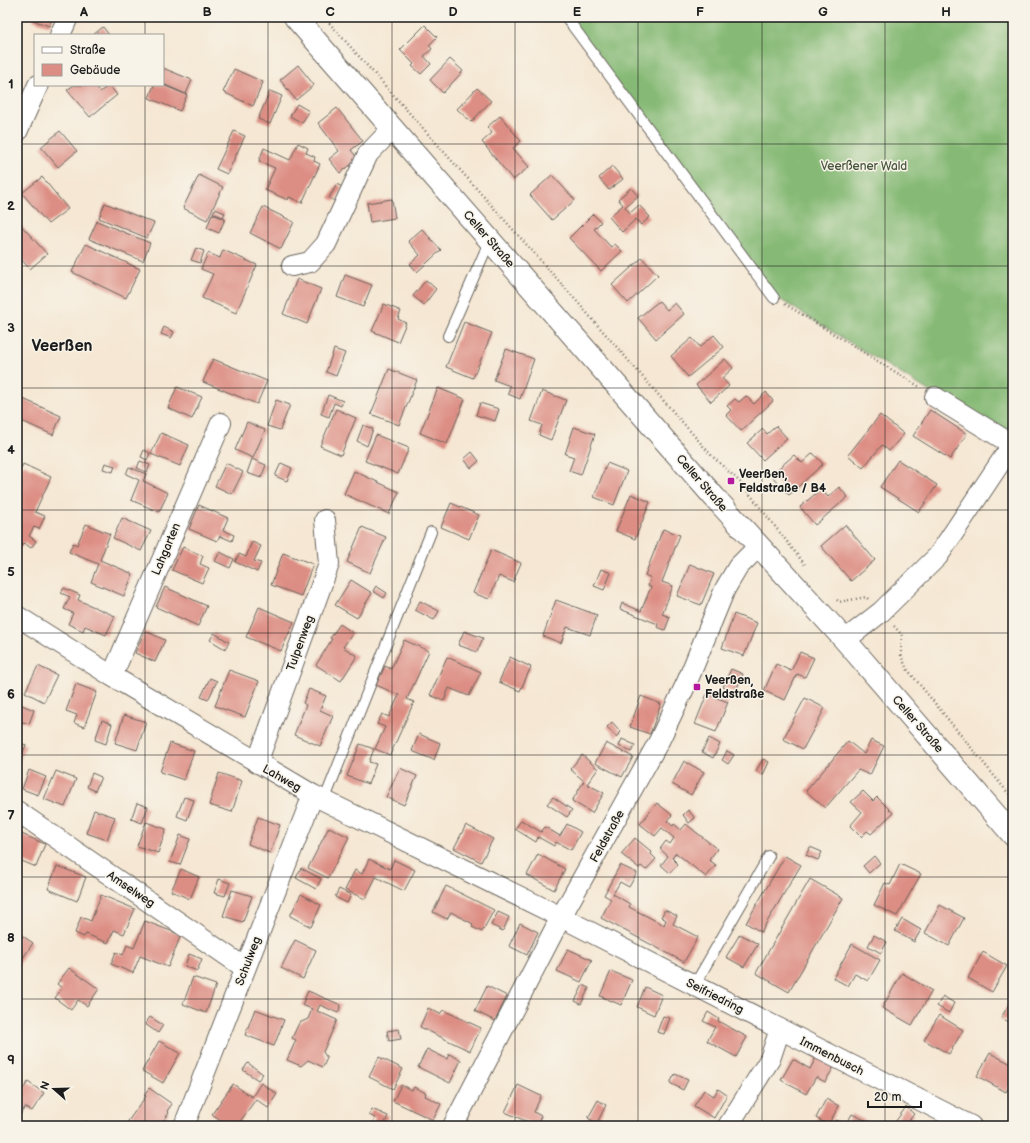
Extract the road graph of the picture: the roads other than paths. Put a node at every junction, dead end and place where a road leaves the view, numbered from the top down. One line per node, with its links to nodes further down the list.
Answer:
1 (68, 17): 4 (street)
2 (295, 17): 7 (street, Celler Straße)
3 (566, 17): 10 (lane)
4 (60, 34)
5 (38, 86): 6 (street)
6 (19, 125)
7 (393, 128): 8 (street, Celler Straße); 9 (street)
8 (490, 240): 11 (lane); 17 (street, Celler Straße)
9 (292, 266)
10 (774, 298)
11 (448, 336)
12 (935, 396): 14 (street)
13 (221, 423): 20 (street, Lahgarten)
14 (1012, 445): 19 (street)
15 (324, 520): 21 (street, Tulpenweg)
16 (431, 532): 22 (lane)
17 (759, 546): 19 (street, Celler Straße); 26 (street, Feldstraße)
18 (17, 616): 20 (street, Lahweg)
19 (845, 640): 24 (street, Celler Straße)
20 (112, 676): 21 (street, Lahweg)
21 (257, 764): 22 (street, Lahweg)
22 (318, 798): 26 (street, Lahweg); 27 (street, Schulweg)
23 (17, 811): 27 (street, Amselweg)
24 (1013, 835)
25 (770, 856): 28 (lane)
26 (561, 917): 28 (street, Seifriedring); 32 (street, Feldstraße)
27 (245, 968): 31 (street, Schulweg)
28 (694, 986): 29 (street, Seifriedring)
29 (780, 1029): 30 (street); 33 (street, Immenbusch)
30 (736, 1123)
31 (184, 1126)
32 (453, 1126)
33 (971, 1126)

